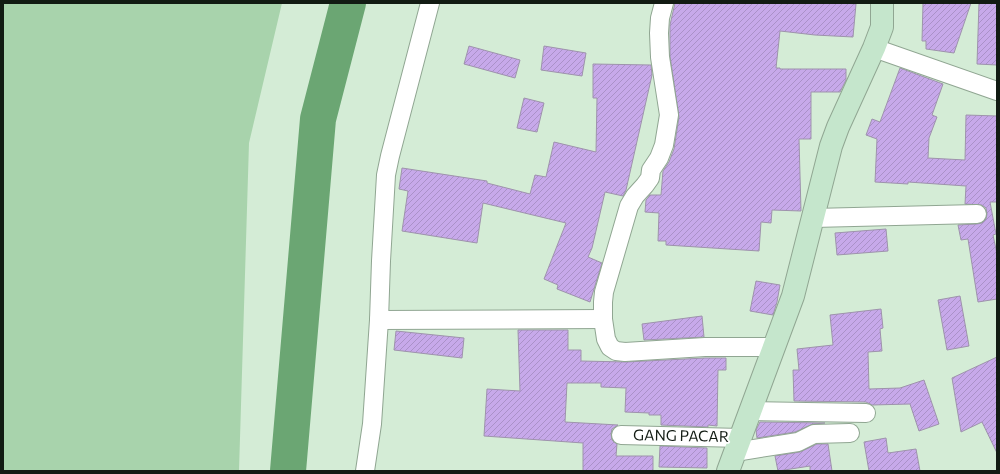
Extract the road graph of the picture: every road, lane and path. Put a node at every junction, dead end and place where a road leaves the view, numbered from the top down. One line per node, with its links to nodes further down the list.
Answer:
1 (430, 3): 9 (street)
2 (664, 3): 8 (street)
3 (882, 3): 4 (street)
4 (874, 48): 5 (street); 7 (street)
5 (997, 91)
6 (977, 214): 7 (street)
7 (813, 218): 10 (street)
8 (603, 319): 9 (street); 10 (street)
9 (379, 320): 16 (street)
10 (773, 347): 11 (street)
11 (750, 411): 12 (street); 15 (street)
12 (866, 413)
13 (850, 433): 15 (street, GANG PACAR)
14 (620, 435): 15 (street, GANG PACAR)
15 (735, 454)
16 (365, 471)

